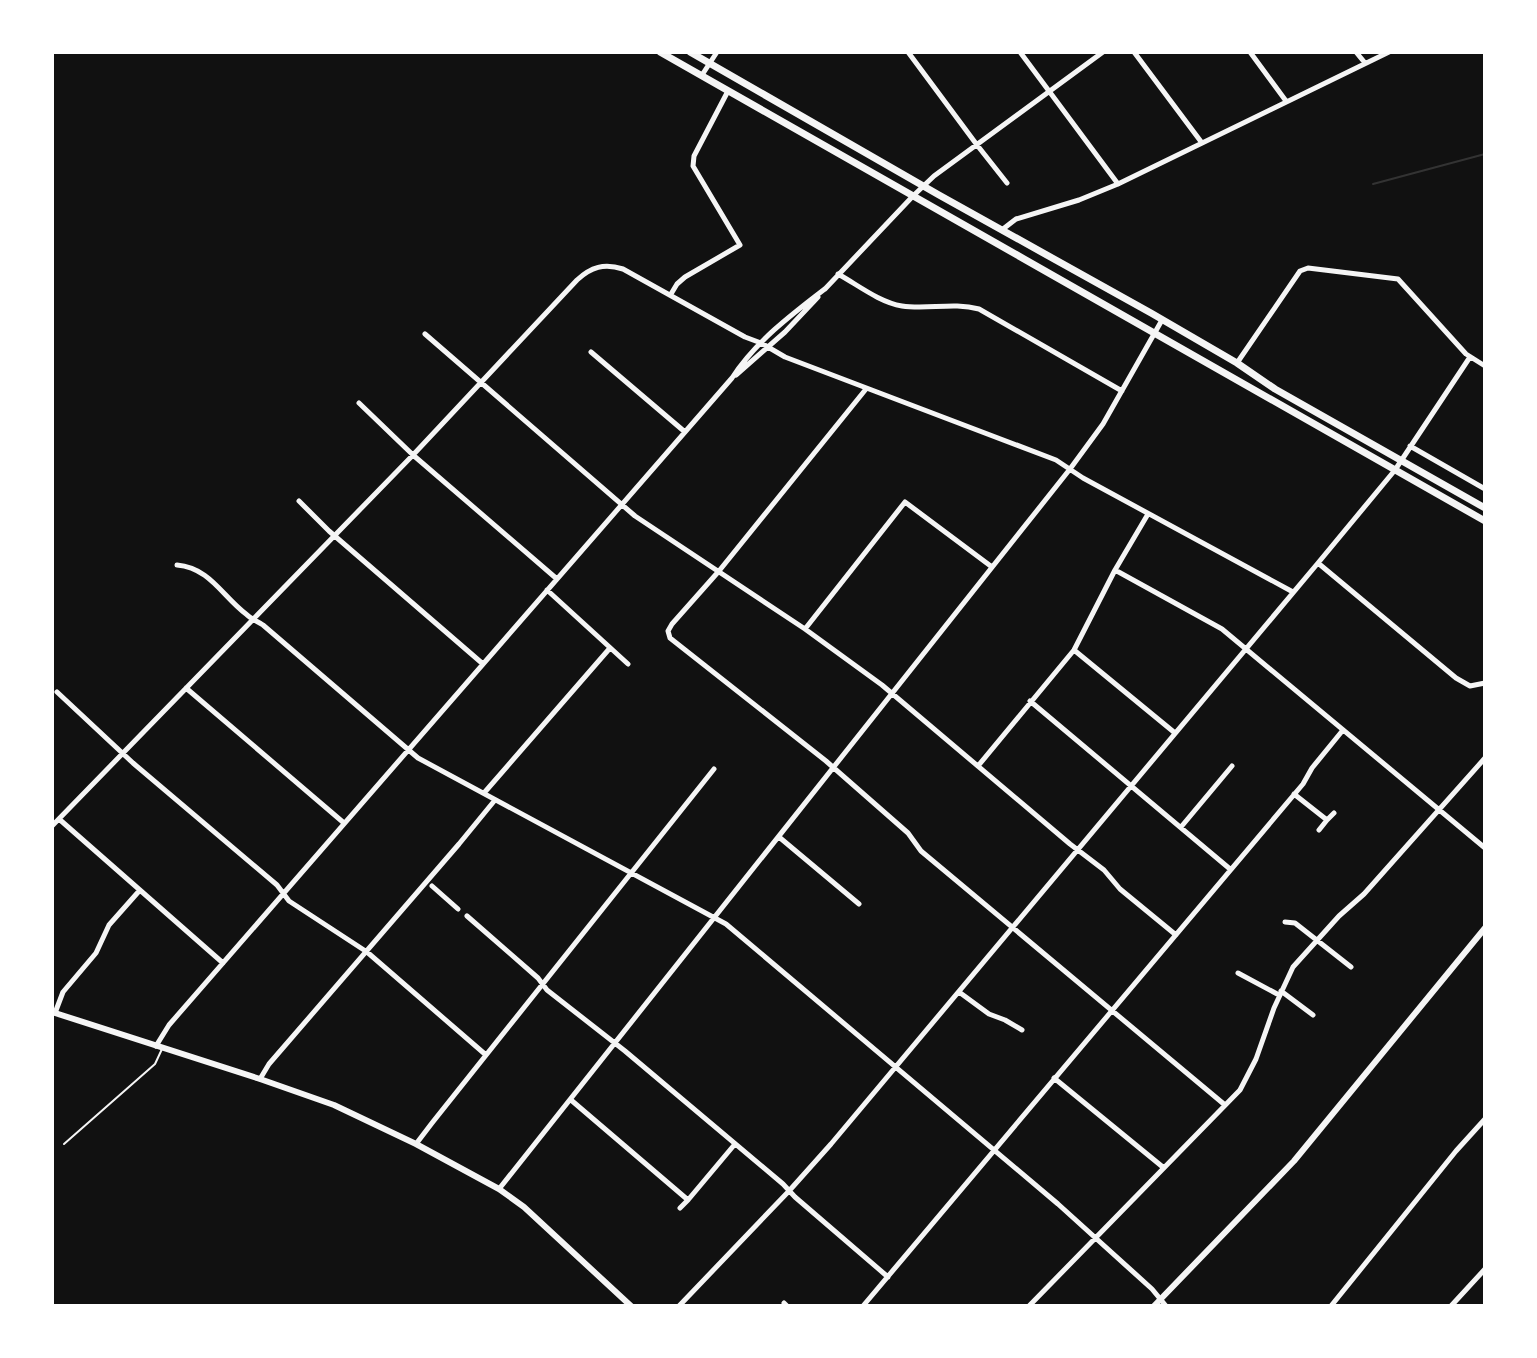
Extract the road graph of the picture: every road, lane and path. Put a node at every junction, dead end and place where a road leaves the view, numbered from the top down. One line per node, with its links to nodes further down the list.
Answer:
1 (660, 52): 13 (main road)
2 (690, 52): 11 (main road)
3 (717, 52): 11 (street)
4 (908, 52): 18 (street)
5 (1020, 52): 15 (street)
6 (1103, 52): 15 (street)
7 (1134, 52): 17 (street)
8 (1250, 52): 16 (street)
9 (1356, 52): 12 (street)
10 (1389, 52): 12 (street)
11 (710, 63): 13 (street); 21 (main road)
12 (1365, 63): 16 (street)
13 (702, 75): 14 (main road)
14 (729, 90): 22 (main road); 24 (street)
15 (1048, 92): 18 (street); 20 (street)
16 (1286, 101): 17 (street)
17 (1202, 143): 20 (street)
18 (977, 145): 19 (street); 21 (street)
19 (1007, 183)
20 (1118, 184): 23 (street)
21 (923, 186): 22 (street); 23 (main road)
22 (913, 196): 25 (street); 30 (main road)
23 (1003, 229): 29 (main road)
24 (695, 271): 26 (street); 28 (street)
25 (838, 274): 27 (street); 41 (street)
26 (700, 279)
27 (826, 288): 32 (street); 33 (street)
28 (671, 295): 32 (street); 39 (street)
29 (1162, 320): 30 (street); 36 (main road)
30 (1155, 333): 41 (street); 48 (main road)
31 (425, 334): 39 (street)
32 (761, 343): 33 (street); 38 (street)
33 (769, 347): 38 (street); 40 (street)
34 (591, 352): 43 (street)
35 (1470, 357): 36 (street); 37 (street); 44 (street)
36 (1237, 363): 46 (main road)
37 (1485, 366)
38 (732, 378): 43 (street)
39 (480, 383): 45 (street); 51 (street)
40 (866, 389): 47 (street); 60 (street)
41 (1122, 391): 47 (street)
42 (359, 403): 45 (street)
43 (685, 432): 51 (street)
44 (1410, 446): 46 (street); 49 (street)
45 (413, 455): 55 (street); 61 (street)
46 (1400, 461): 48 (street); 52 (main road)
47 (1070, 469): 53 (street); 58 (street)
48 (1395, 470): 54 (main road); 56 (street)
49 (1485, 489)
50 (299, 501): 55 (street)
51 (622, 504): 60 (street); 61 (street)
52 (1485, 508)
53 (1148, 514): 59 (street); 63 (street)
54 (1485, 521)
55 (334, 535): 64 (street); 69 (street)
56 (1318, 563): 63 (street); 71 (street)
57 (177, 565): 64 (street)
58 (992, 567): 65 (street); 74 (street)
59 (1115, 570): 67 (street); 68 (street)
60 (719, 571): 65 (street); 83 (street)
61 (557, 579): 62 (street)
62 (547, 590): 66 (street); 69 (street)
63 (1293, 592): 67 (street)
64 (252, 619): 72 (street); 78 (street)
65 (805, 629): 74 (street)
66 (610, 648): 70 (street); 86 (street)
67 (1245, 649): 76 (street); 77 (street)
68 (1074, 650): 75 (street); 77 (street)
69 (483, 664): 78 (street)
70 (628, 664)
71 (1485, 683)
72 (186, 688): 79 (street); 93 (street)
73 (57, 692): 79 (street)
74 (892, 694): 81 (street); 83 (street)
75 (1030, 701): 81 (street); 85 (street)
76 (1343, 730): 87 (street); 89 (street)
77 (1175, 733): 85 (street)
78 (409, 751): 86 (street); 93 (street)
79 (122, 753): 91 (street); 104 (street)
80 (1485, 758): 89 (street)
81 (978, 766): 99 (street)
82 (1232, 766): 95 (street)
83 (834, 768): 97 (street); 110 (street)
84 (714, 769): 101 (street)
85 (1131, 786): 95 (street); 99 (street)
86 (484, 793): 88 (street)
87 (1294, 794): 92 (street); 100 (street)
88 (495, 800): 101 (street); 114 (street)
89 (1438, 810): 98 (street); 113 (street)
90 (1334, 813): 92 (street)
91 (59, 819): 94 (street); 103 (street)
92 (1327, 820): 96 (street)
93 (344, 823): 104 (street)
94 (52, 826)
95 (1181, 827): 100 (street)
96 (1319, 830)
97 (779, 837): 105 (street); 108 (street)
98 (1485, 848)
99 (1078, 849): 110 (street); 112 (street)
100 (1230, 869): 112 (street)
101 (631, 872): 108 (street); 118 (street)
102 (432, 886): 106 (street)
103 (140, 890): 115 (street); 122 (street)
104 (283, 893): 114 (street); 115 (street)
105 (859, 904)
106 (458, 909)
107 (467, 916): 118 (street)
108 (715, 917): 125 (street); 128 (street)
109 (1285, 922): 113 (street)
110 (1012, 927): 119 (street); 121 (street)
111 (1485, 928): 146 (street)
112 (1176, 935): 121 (street)
113 (1318, 940): 116 (street); 120 (street)
114 (367, 952): 127 (street); 130 (street)
115 (223, 963): 126 (street)
116 (1351, 967)
117 (1238, 973): 120 (street)
118 (542, 984): 125 (street); 127 (street)
119 (959, 992): 124 (street); 128 (street)
120 (1280, 993): 123 (street); 132 (street)
121 (1111, 1010): 129 (street); 132 (street)
122 (54, 1012): 126 (street)
123 (1313, 1015)
124 (1022, 1030)
125 (615, 1042): 131 (street); 136 (street)
126 (160, 1046): 130 (street); 134 (lane)
127 (486, 1055): 135 (street)
128 (896, 1066): 137 (street); 140 (street)
129 (1054, 1078): 137 (street); 138 (street)
130 (260, 1079): 135 (street)
131 (570, 1100): 139 (street); 141 (street)
132 (1225, 1105): 138 (street)
133 (1485, 1119): 153 (street)
134 (64, 1144)
135 (416, 1144): 139 (street)
136 (735, 1144): 140 (street); 141 (street)
137 (993, 1149): 143 (street); 145 (street)
138 (1164, 1168): 143 (street)
139 (499, 1189): 147 (street)
140 (789, 1191): 145 (street); 148 (street)
141 (688, 1200): 142 (street)
142 (680, 1208)
143 (1095, 1237): 146 (street); 150 (street)
144 (1485, 1269): 154 (street)
145 (888, 1277): 149 (street)
146 (1160, 1299): 151 (street); 152 (street)
147 (631, 1306)
148 (679, 1306)
149 (863, 1306)
150 (1029, 1306)
151 (1154, 1306)
152 (1166, 1306)
153 (1331, 1306)
154 (1451, 1306)

